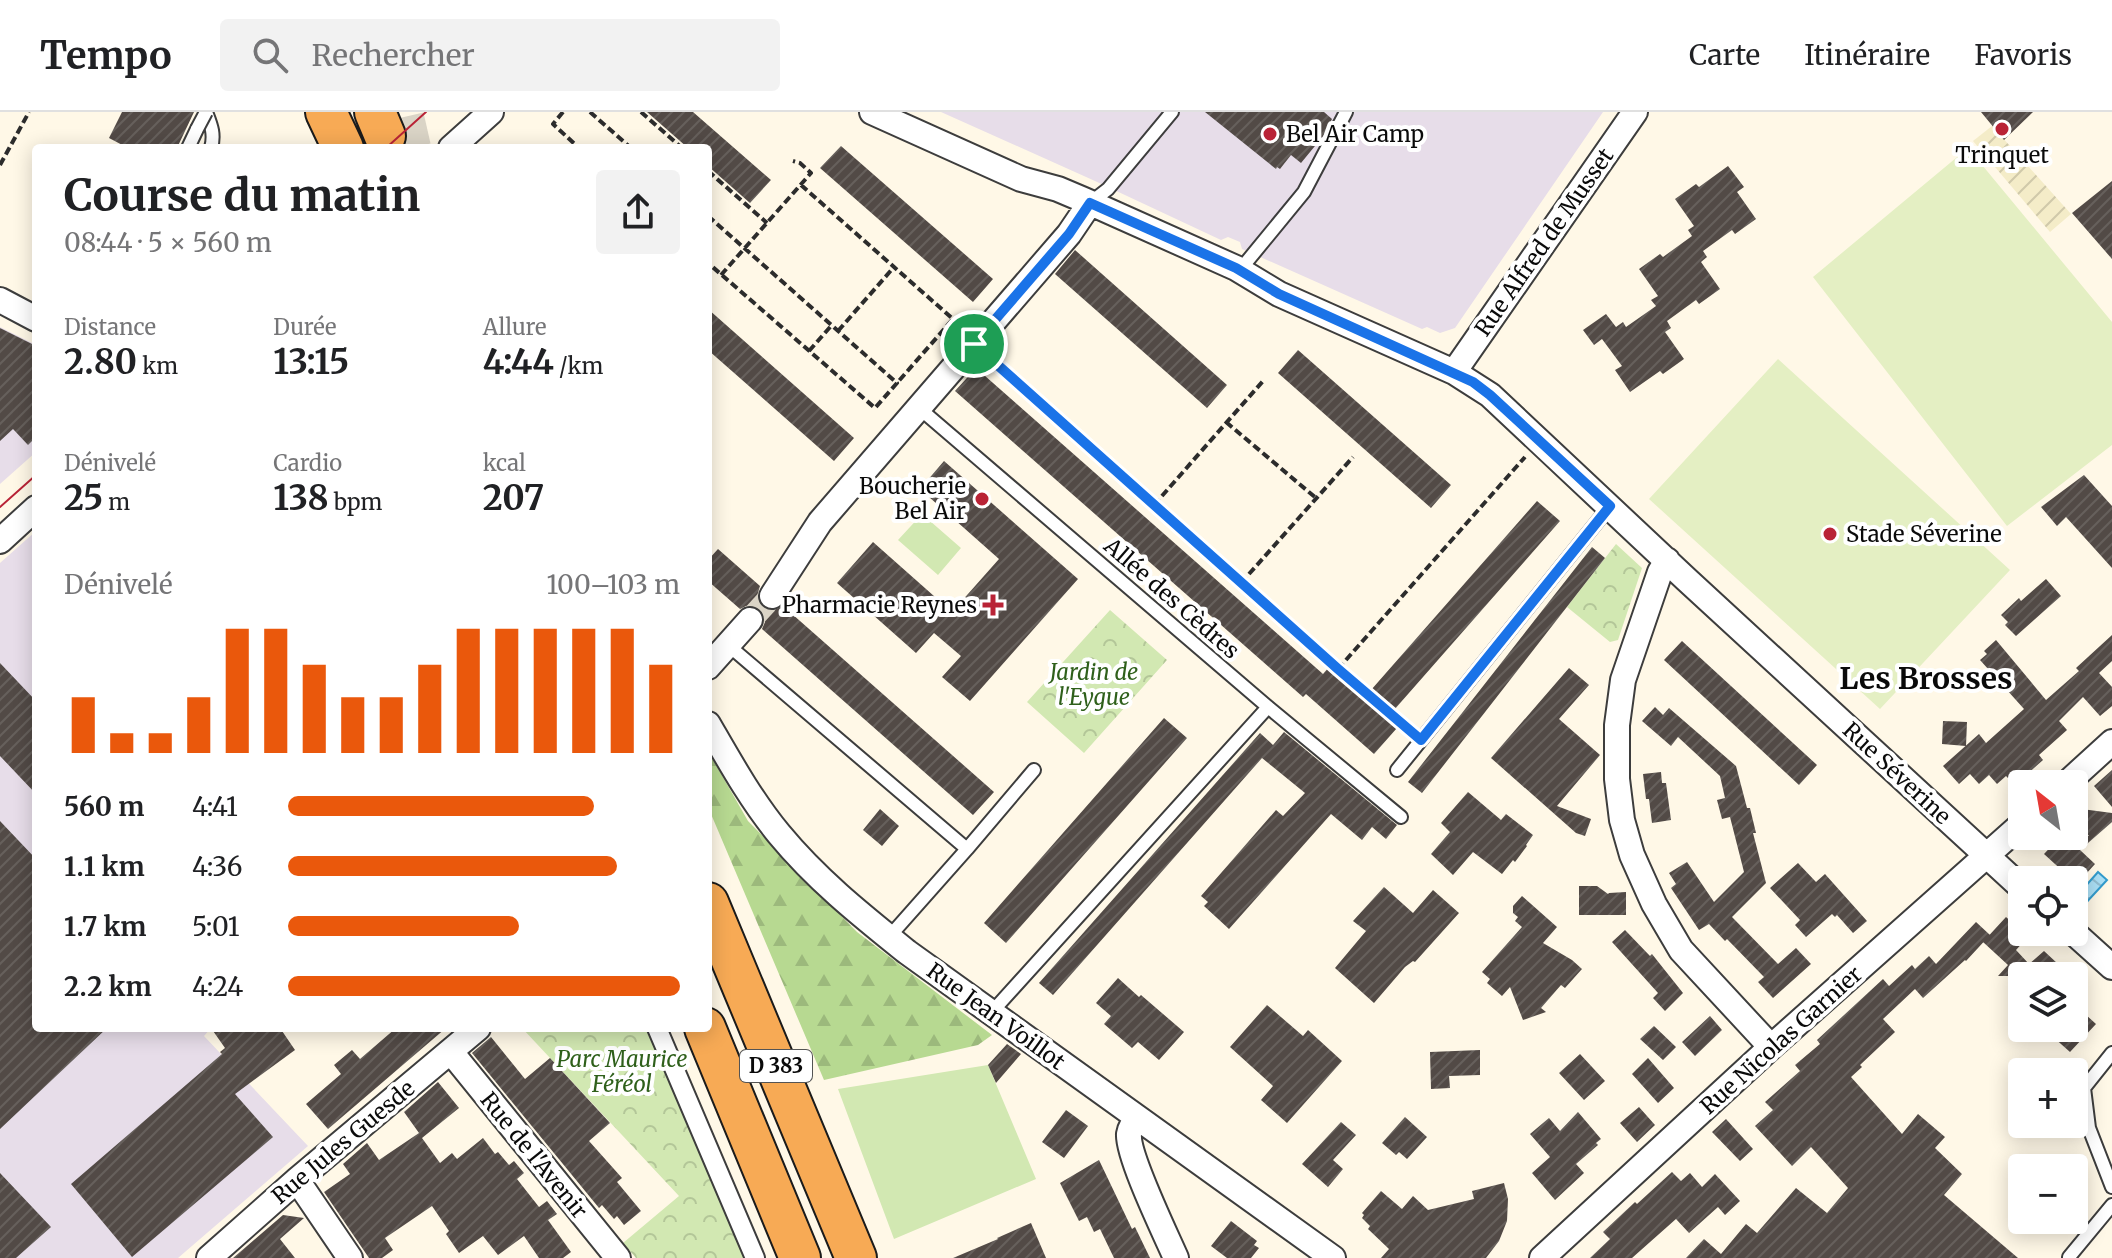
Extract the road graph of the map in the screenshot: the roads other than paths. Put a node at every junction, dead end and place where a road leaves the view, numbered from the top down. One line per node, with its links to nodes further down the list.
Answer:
1 (206, 112): 7 (lane, bridge); 8 (lane)
2 (491, 112): 9 (street)
3 (872, 112): 10 (street, Rue Séverine)
4 (1172, 112): 10 (lane)
5 (1346, 112): 11 (lane)
6 (1635, 112): 14 (street, Rue Alfred de Musset)
7 (190, 144)
8 (212, 144)
9 (455, 144)
10 (1090, 203): 11 (street, Rue Séverine); 15 (street)
11 (1240, 270): 14 (street, Rue Séverine)
12 (0, 300): 13 (street)
13 (32, 314)
14 (1454, 372): 16 (street, Rue Séverine)
15 (919, 408): 20 (street); 24 (lane, Allée des Cèdres)
16 (1610, 506): 19 (street, Rue Séverine); 28 (lane)
17 (32, 512): 18 (street)
18 (0, 541)
19 (1667, 560): 33 (street, Rue Séverine); 43 (street)
20 (772, 596)
21 (750, 620): 22 (street)
22 (728, 645): 23 (street); 32 (lane)
23 (712, 663)
24 (1268, 707): 30 (lane, Allée des Cèdres); 39 (lane)
25 (712, 731): 36 (street, Rue Jean Voillot)
26 (2112, 742): 29 (street)
27 (1034, 770): 32 (lane)
28 (1397, 770)
29 (2081, 770)
30 (1401, 817)
31 (2008, 837): 33 (street, Rue Nicolas Garnier)
32 (967, 849): 36 (lane)
33 (1987, 856): 34 (street, Rue Séverine); 43 (street, Rue Nicolas Garnier)
34 (2008, 875)
35 (712, 912): 53 (highway, D 383)
36 (889, 937): 39 (street, Rue Jean Voillot)
37 (2088, 945): 38 (street)
38 (2112, 967)
39 (991, 1013): 47 (street, Rue Jean Voillot)
40 (474, 1032): 44 (street, Rue Jules Guesde)
41 (659, 1032): 58 (street)
42 (707, 1032): 49 (highway, D 383)
43 (1771, 1047): 63 (street, Rue Nicolas Garnier)
44 (451, 1052): 50 (street, Rue Jules Guesde); 57 (street, Rue de l'Avenir)
45 (2112, 1053): 46 (lane)
46 (2088, 1077)
47 (1138, 1118): 61 (street); 62 (street, Rue Jean Voillot)
48 (2088, 1124): 51 (lane)
49 (759, 1161): 59 (highway); 60 (highway, D 383)
50 (297, 1180): 55 (street, Rue Jules Guesde); 56 (street)
51 (2112, 1187)
52 (2112, 1205): 54 (lane)
53 (855, 1248)
54 (2069, 1257)
55 (209, 1258)
56 (350, 1258)
57 (618, 1258)
58 (755, 1258)
59 (779, 1258)
60 (800, 1258)
61 (1176, 1258)
62 (1333, 1258)
63 (1542, 1258)

